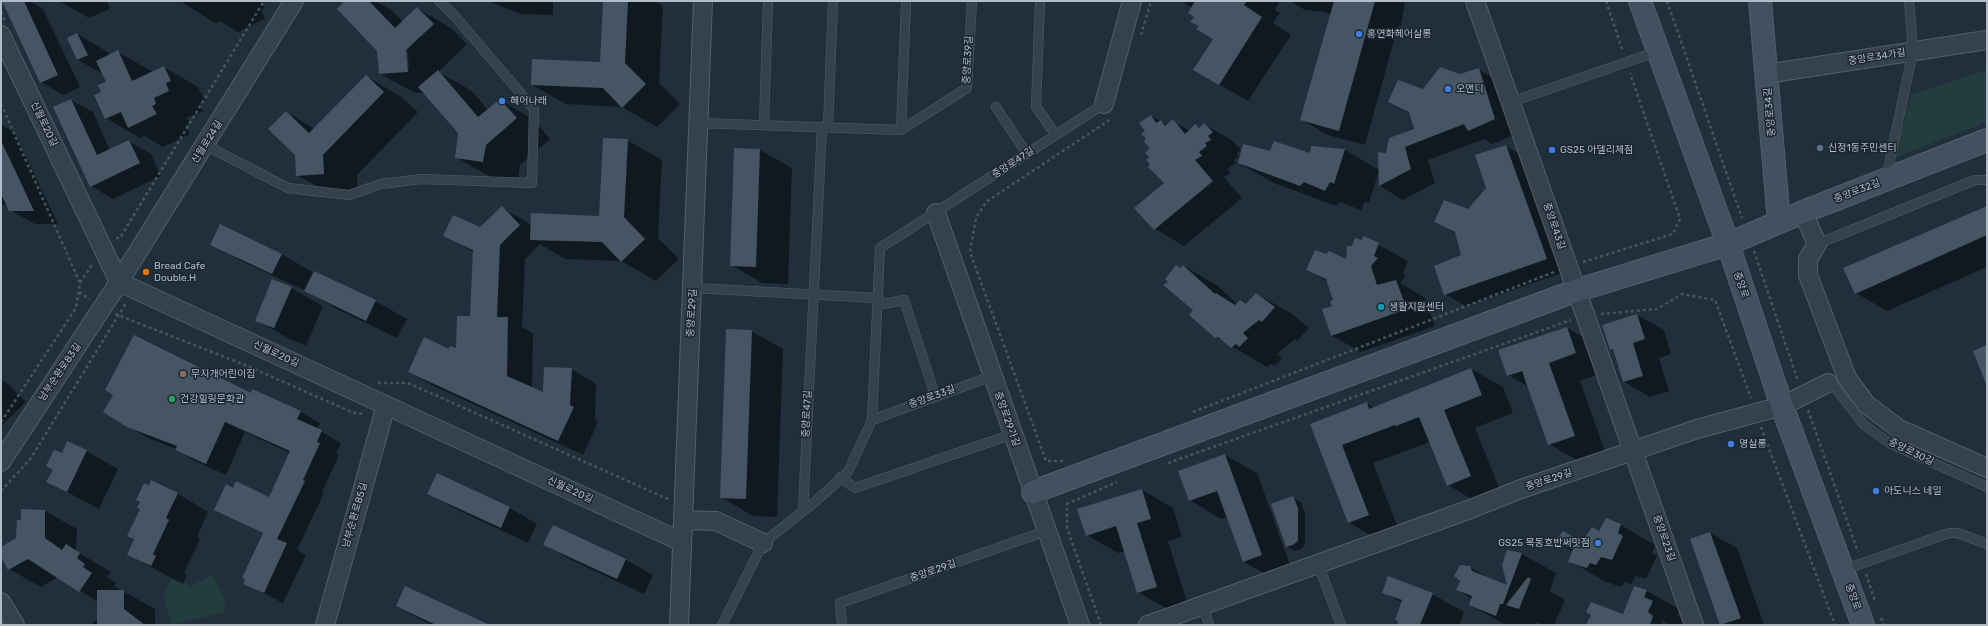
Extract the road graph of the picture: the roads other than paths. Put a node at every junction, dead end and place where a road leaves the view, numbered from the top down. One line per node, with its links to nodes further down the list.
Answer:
1 (294, 1): 28 (street, 신월로24길)
2 (439, 1): 28 (lane)
3 (703, 1): 22 (street, 중앙로29길)
4 (768, 1): 23 (lane)
5 (833, 1): 24 (lane)
6 (906, 1): 25 (lane)
7 (972, 1): 25 (lane, 중앙로39길)
8 (1040, 1): 26 (lane)
9 (1132, 1): 21 (street)
10 (1475, 1): 19 (street, 중앙로43길)
11 (1640, 1): 16 (street, 중앙로)
12 (1760, 1): 18 (street, 중앙로34길)
13 (1909, 1): 17 (lane)
14 (1, 34): 37 (street, 신월로20길)
15 (1987, 40): 17 (street, 중앙로34가길)
16 (1659, 51): 19 (lane); 35 (street, 중앙로)
17 (1913, 52): 18 (street, 중앙로34가길); 30 (lane)
18 (1766, 74): 34 (street, 중앙로34길)
19 (1511, 102): 39 (street, 중앙로43길)
20 (996, 107): 29 (lane)
21 (1111, 109): 26 (lane, 중앙로47길)
22 (699, 123): 23 (lane); 38 (street, 중앙로29길)
23 (764, 124): 24 (lane)
24 (825, 127): 25 (lane); 40 (lane, 중앙로47길)
25 (901, 130)
26 (1056, 135): 29 (lane, 중앙로47길)
27 (1987, 140): 30 (street, 중앙로32길)
28 (205, 145): 37 (street, 신월로24길)
29 (1027, 154): 33 (lane, 중앙로47길)
30 (1886, 180): 32 (street, 중앙로32길)
31 (1987, 180): 36 (lane)
32 (1804, 212): 34 (street, 중앙로32길); 36 (street)
33 (936, 213): 41 (lane, 중앙로47길); 42 (street, 중앙로29가길)
34 (1779, 222): 35 (street, 중앙로32길)
35 (1728, 244): 39 (street, 중앙로32길); 46 (street, 중앙로)
36 (1817, 244): 51 (street)
37 (119, 282): 45 (street, 신월로20길); 50 (street, 남부순환로83길)
38 (693, 288): 40 (lane); 56 (street, 중앙로29길)
39 (1575, 291): 49 (street, 중앙로43길); 54 (street, 중앙로32길)
40 (813, 295): 41 (lane); 55 (lane, 중앙로47길)
41 (877, 302): 44 (lane); 47 (lane, 중앙로47길)
42 (992, 376): 44 (lane, 중앙로33길); 48 (street, 중앙로29가길)
43 (1829, 383): 46 (street, 중앙로30길); 53 (lane, 중앙로30길)
44 (935, 395): 47 (lane, 중앙로33길)
45 (386, 405): 58 (street, 신월로20길); 67 (street, 남부순환로85길)
46 (1782, 406): 49 (street, 중앙로29길); 62 (street, 중앙로)
47 (872, 420): 52 (lane, 중앙로47길)
48 (1013, 434): 52 (lane); 54 (street, 중앙로29가길)
49 (1634, 450): 61 (street, 중앙로29길); 75 (street, 중앙로23길)
50 (1, 462)
51 (1987, 468)
52 (840, 477): 55 (lane, 중앙로47길)
53 (1987, 487)
54 (1033, 492): 57 (street, 중앙로29가길)
55 (803, 510): 59 (lane, 중앙로47길)
56 (683, 513): 58 (street, 중앙로29길); 59 (street)
57 (1046, 531): 70 (lane, 중앙로29길); 71 (street, 중앙로29가길)
58 (682, 542): 68 (street, 중앙로29길)
59 (763, 543): 69 (lane, 중앙로47길)
60 (1987, 544): 62 (lane)
61 (1318, 564): 64 (street, 중앙로29길); 74 (lane)
62 (1852, 566): 65 (street, 중앙로)
63 (1, 602): 66 (street)
64 (1203, 605): 72 (street, 중앙로29길); 73 (lane)
65 (1871, 618)
66 (15, 625)
67 (324, 625)
68 (680, 625)
69 (722, 625)
70 (842, 625)
71 (1080, 625)
72 (1148, 625)
73 (1210, 625)
74 (1341, 625)
75 (1694, 625)

